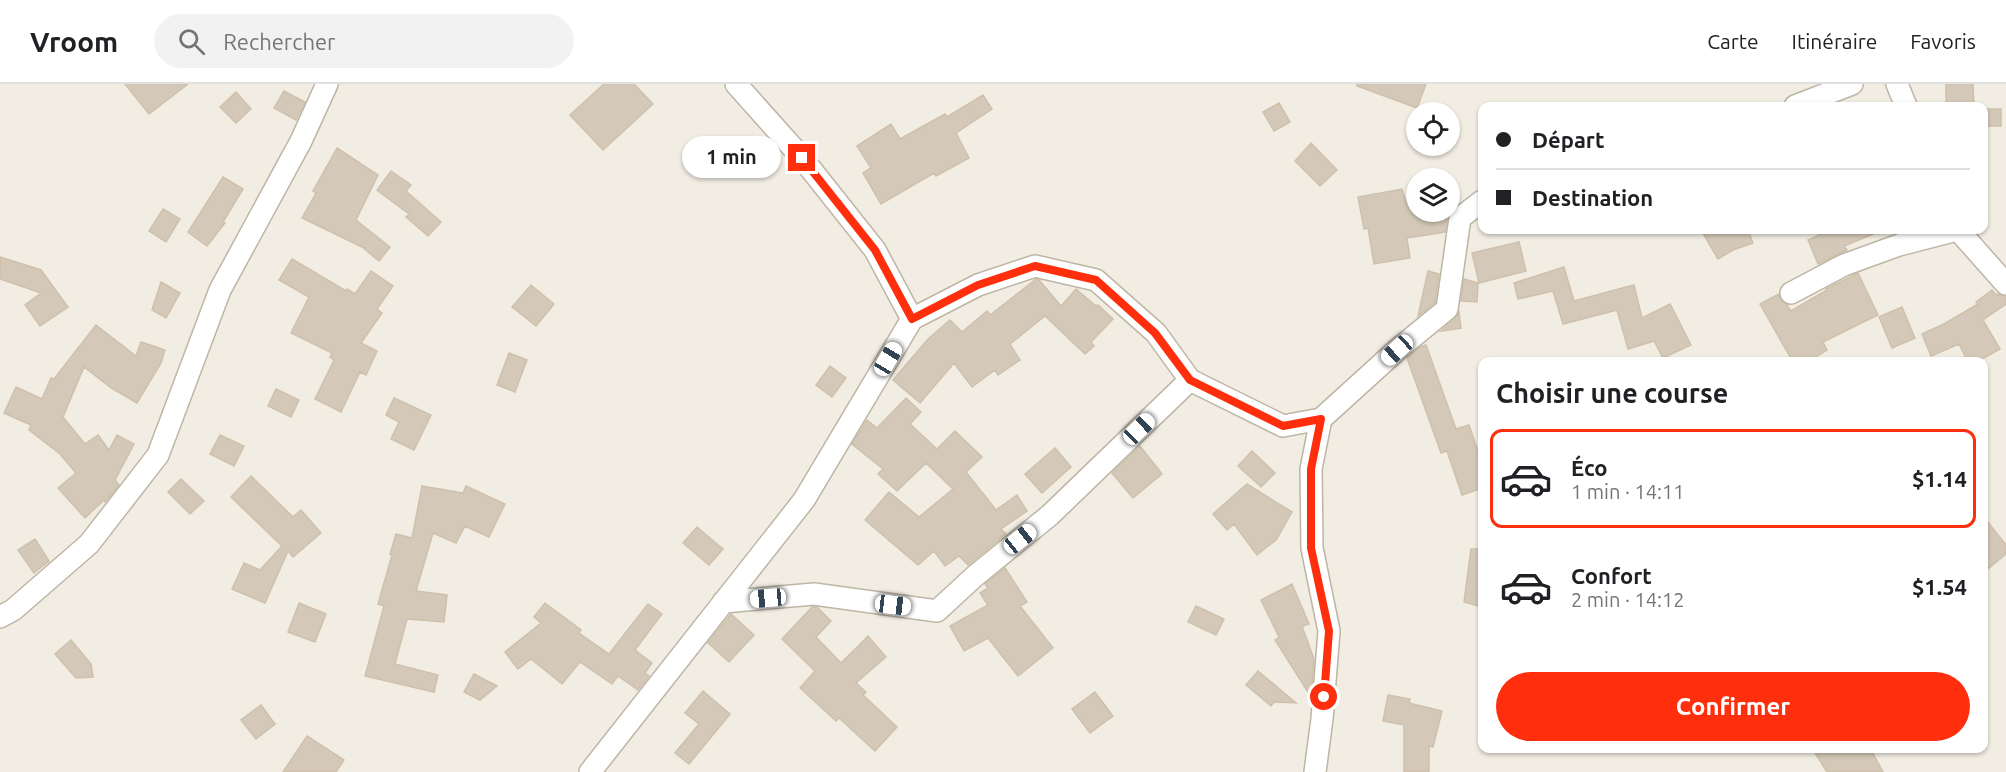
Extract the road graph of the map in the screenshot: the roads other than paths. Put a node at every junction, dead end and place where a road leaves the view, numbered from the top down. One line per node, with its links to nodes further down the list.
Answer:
1 (327, 84): 16 (street)
2 (736, 84): 12 (street)
3 (1852, 84): 5 (street)
4 (1897, 84): 6 (street)
5 (1805, 102)
6 (1904, 102)
7 (1478, 204): 14 (street)
8 (1942, 234): 11 (street)
9 (1962, 234): 10 (street)
10 (2006, 284)
11 (1791, 293)
12 (912, 319): 13 (street); 15 (street)
13 (1190, 380): 14 (street); 15 (street)
14 (1321, 419): 18 (street)
15 (723, 602): 17 (street)
16 (0, 617)
17 (590, 772)
18 (1315, 772)

